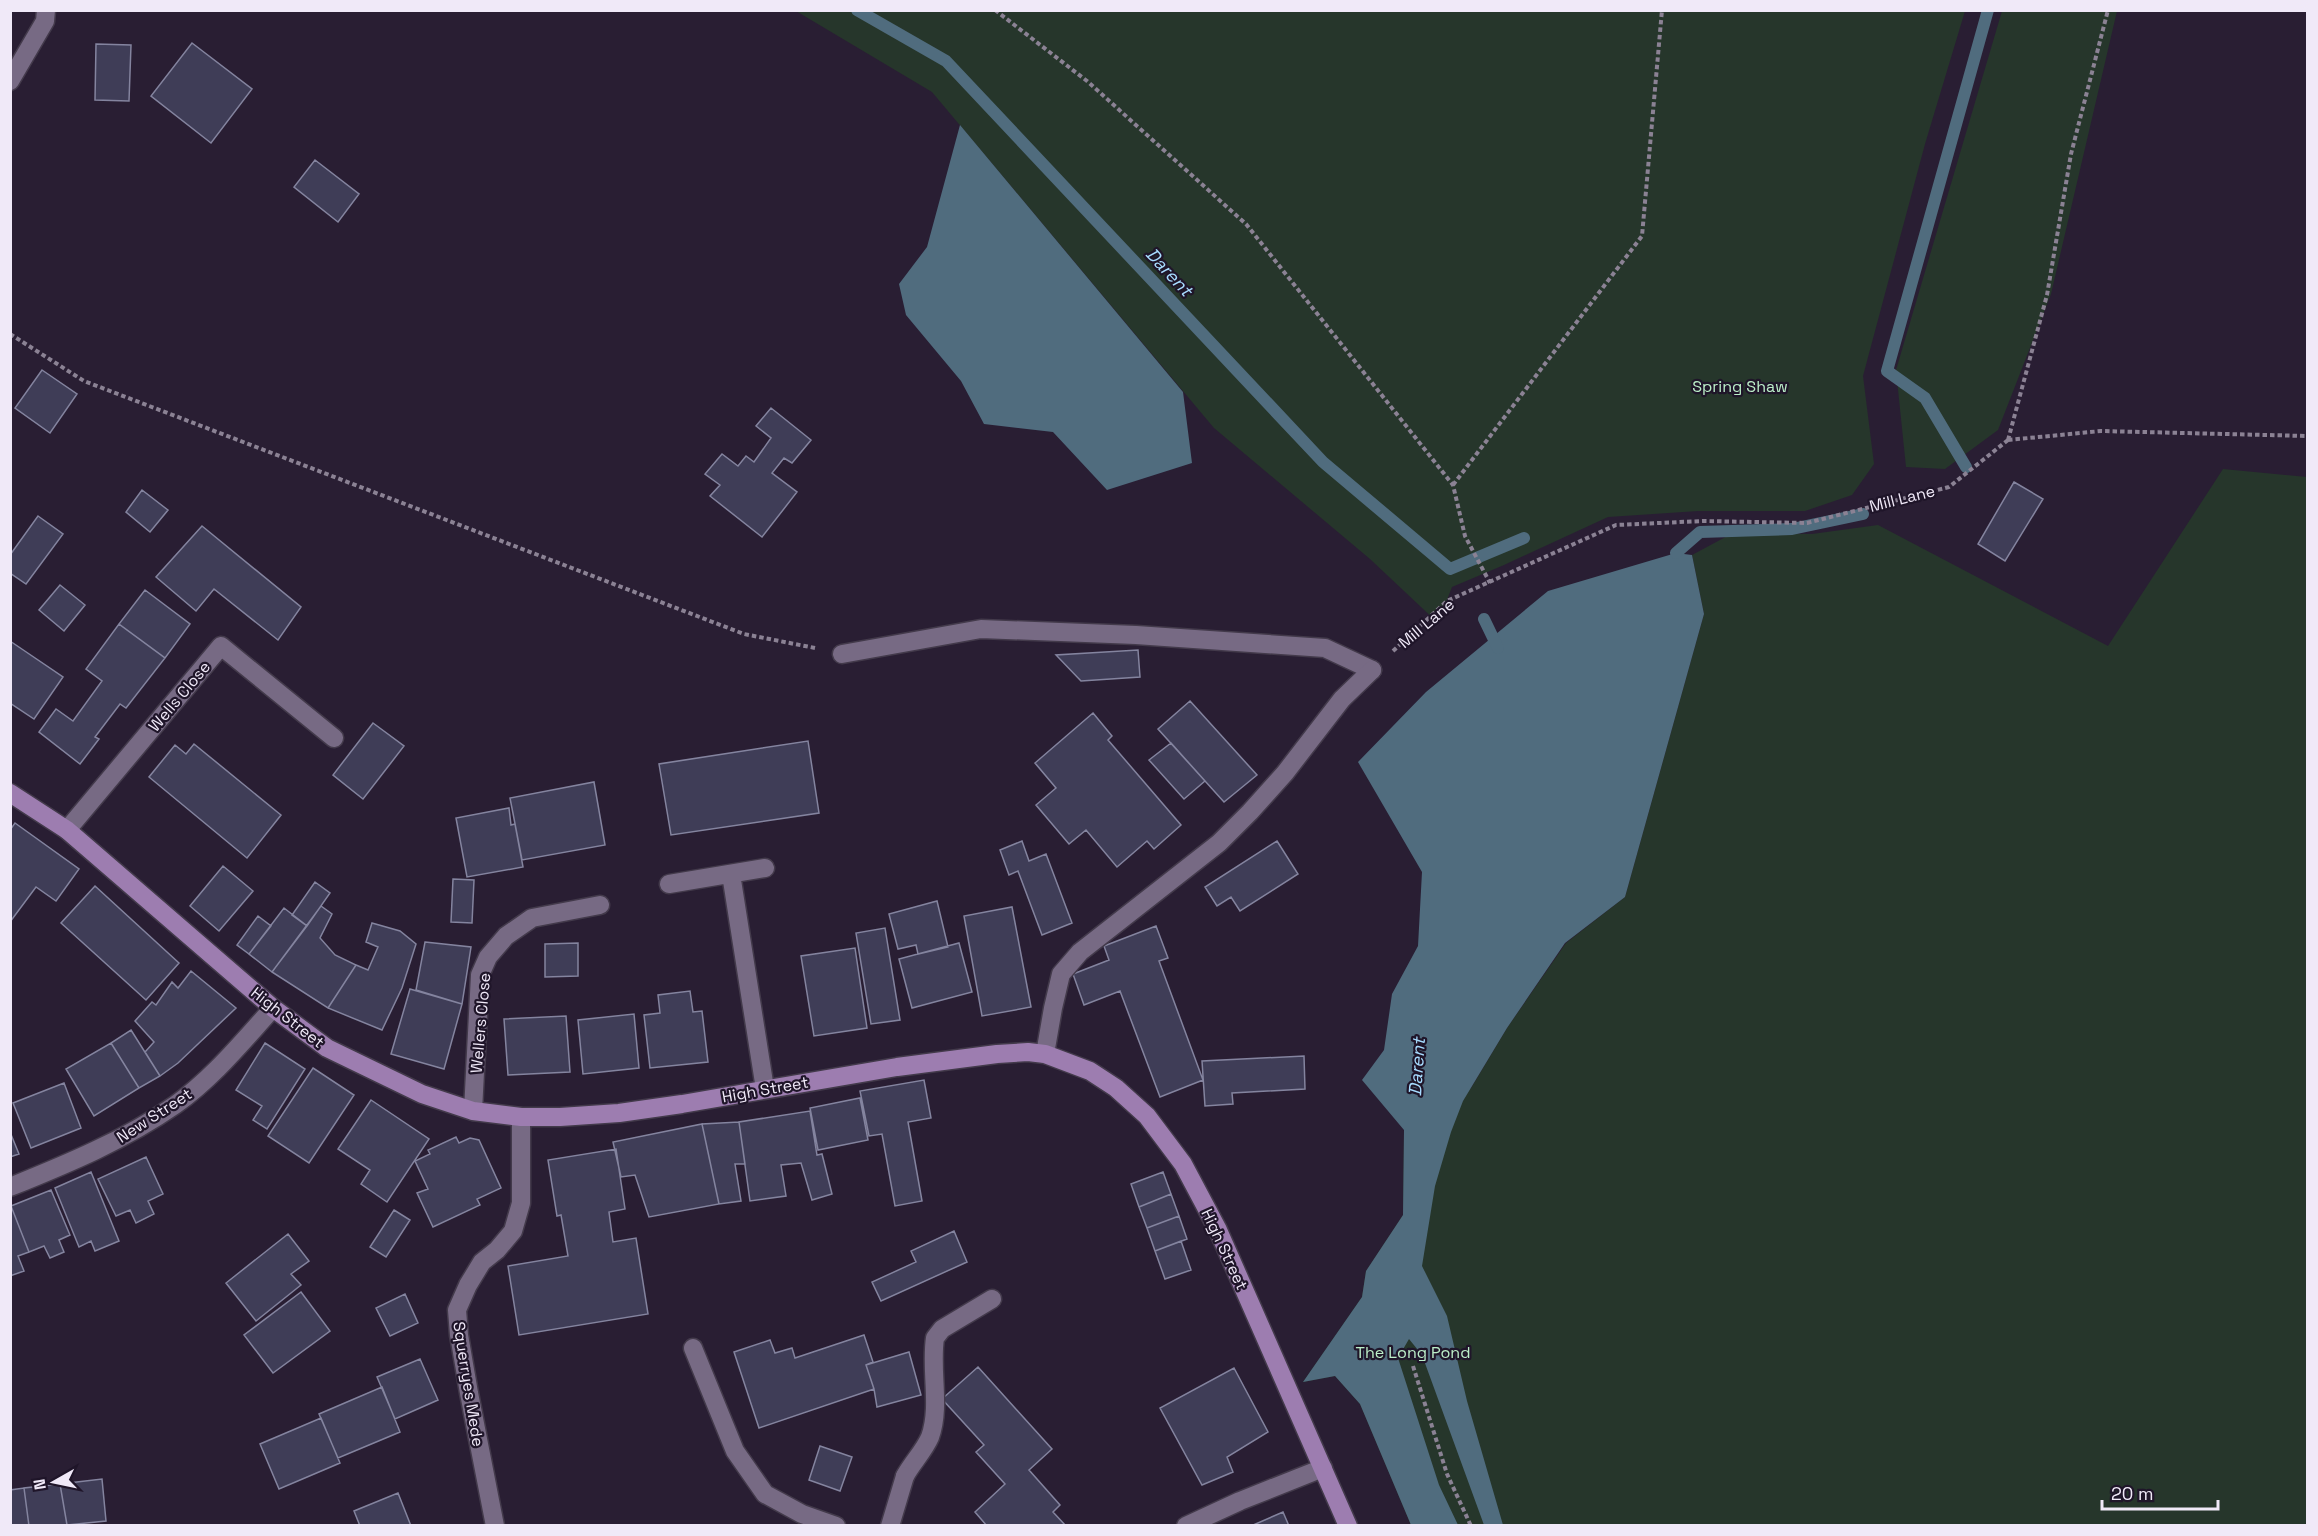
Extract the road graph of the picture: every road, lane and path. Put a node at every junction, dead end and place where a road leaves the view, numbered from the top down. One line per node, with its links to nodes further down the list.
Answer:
1 (46, 10): 5 (street)
2 (995, 10): 9 (path)
3 (1662, 10): 9 (path)
4 (2108, 10): 8 (path)
5 (10, 81)
6 (10, 334): 11 (path)
7 (2307, 436): 8 (path)
8 (2008, 440): 10 (path, Mill Lane)
9 (1453, 484): 10 (path)
10 (1490, 583): 12 (path, Mill Lane)
11 (842, 654): 12 (street)
12 (1372, 670): 21 (street)
13 (334, 738): 15 (street, Wells Close)
14 (10, 793): 15 (main road, High Street)
15 (67, 830): 20 (main road, High Street)
16 (765, 868): 17 (street)
17 (731, 874): 18 (street); 22 (street)
18 (669, 884)
19 (600, 905): 23 (street, Wellers Close)
20 (273, 1008): 23 (main road, High Street); 25 (street, New Street)
21 (1045, 1054): 22 (main road, High Street); 29 (main road, High Street)
22 (765, 1089): 24 (main road, High Street)
23 (473, 1112): 24 (main road, High Street)
24 (521, 1118): 30 (street, Squerryes Mede)
25 (10, 1187)
26 (992, 1299): 32 (street)
27 (693, 1348): 31 (street)
28 (1413, 1366): 35 (path)
29 (1323, 1468): 33 (street); 34 (main road, High Street)
30 (495, 1526)
31 (836, 1526)
32 (890, 1526)
33 (1186, 1526)
34 (1348, 1526)
35 (1471, 1526)

